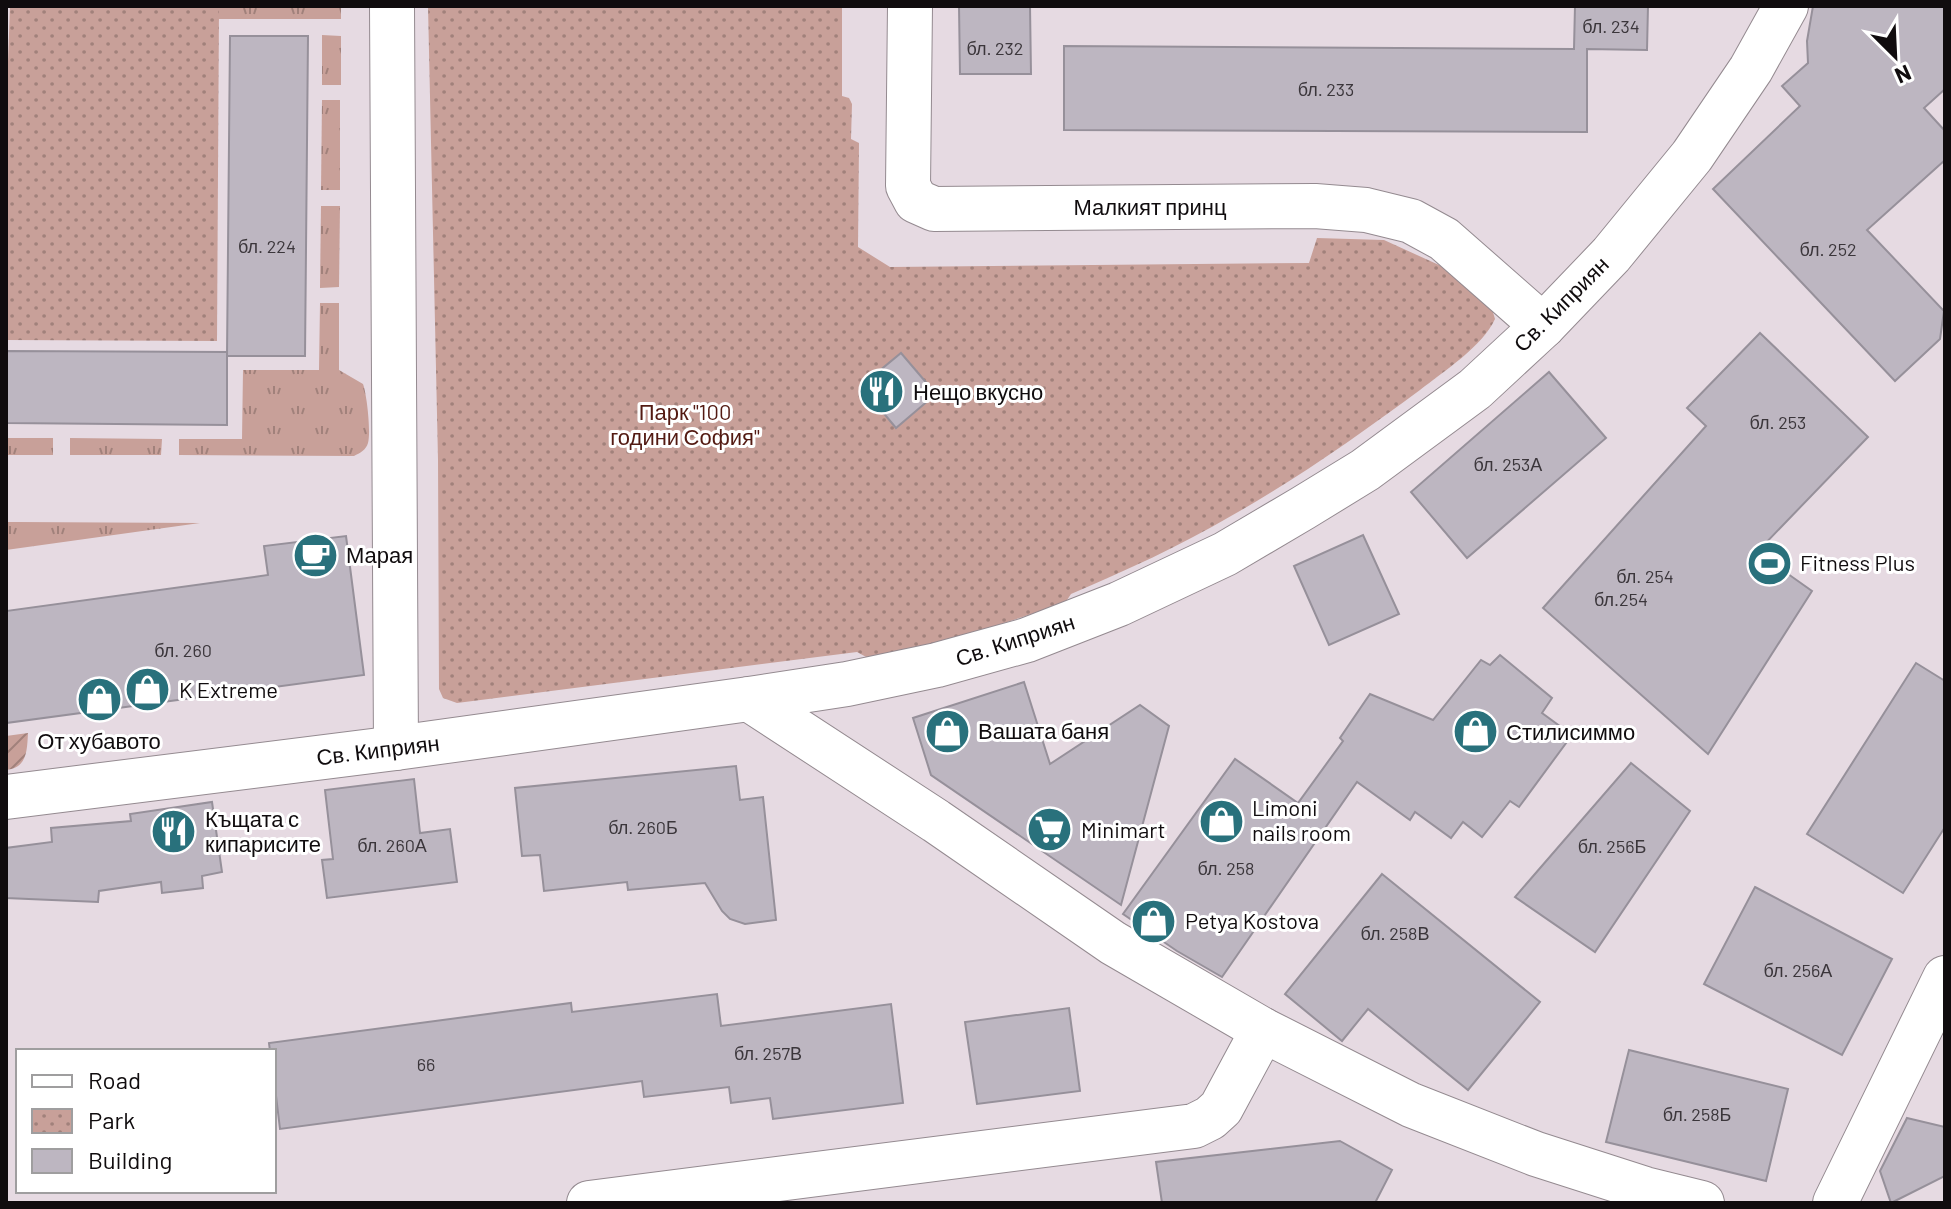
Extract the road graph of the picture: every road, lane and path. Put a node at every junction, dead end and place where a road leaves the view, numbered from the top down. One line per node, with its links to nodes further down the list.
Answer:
1 (392, 6): 6 (street)
2 (910, 6): 4 (street, Малкият принц)
3 (1786, 6): 4 (street, Св. Киприян)
4 (1543, 326): 5 (street, Св. Киприян)
5 (749, 699): 6 (street, Св. Киприян); 9 (street)
6 (396, 748): 7 (street, Св. Киприян)
7 (6, 797)
8 (1945, 978): 12 (street)
9 (1263, 1030): 10 (street); 11 (street)
10 (589, 1203)
11 (1702, 1203)
12 (1835, 1203)

